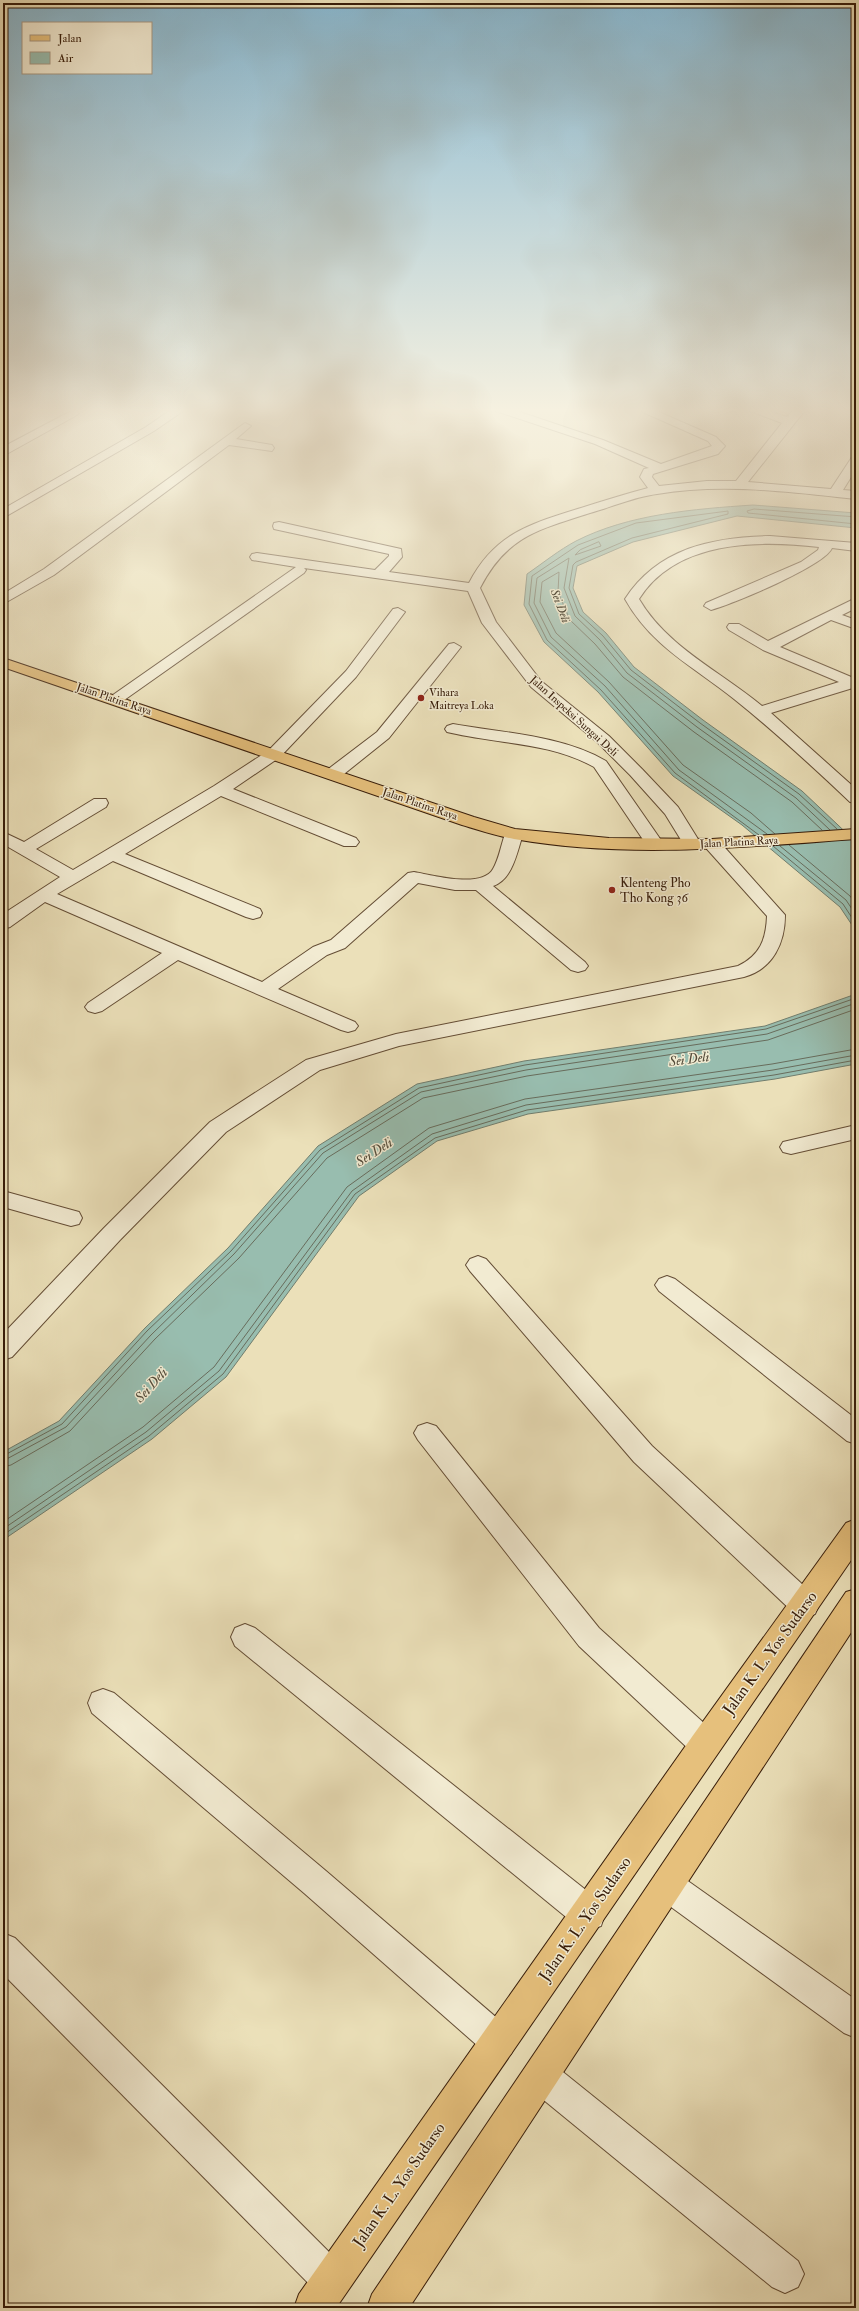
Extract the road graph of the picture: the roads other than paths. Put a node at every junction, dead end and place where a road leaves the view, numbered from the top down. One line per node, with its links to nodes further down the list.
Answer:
1 (124, 517): 10 (street)
2 (570, 517): 9 (street)
3 (279, 526): 8 (street)
4 (827, 544): 5 (street); 12 (street); 21 (street)
5 (856, 547)
6 (257, 557): 8 (street)
7 (299, 570): 20 (street)
8 (378, 574): 9 (street)
9 (473, 588): 33 (street, Jalan Inspeksi Sungai Deli)
10 (3, 600)
11 (856, 602): 14 (street)
12 (711, 606)
13 (398, 612): 23 (street)
14 (830, 615): 15 (street); 18 (street)
15 (856, 625)
16 (734, 627): 18 (street)
17 (454, 647): 24 (street)
18 (768, 647): 21 (street)
19 (3, 662): 20 (main road, Jalan Platina Raya)
20 (115, 700): 23 (main road, Jalan Platina Raya)
21 (759, 712): 26 (street)
22 (453, 729): 32 (street)
23 (274, 754): 24 (main road, Jalan Platina Raya); 25 (street)
24 (333, 774): 28 (main road, Jalan Platina Raya)
25 (220, 790): 31 (street); 36 (street)
26 (856, 798)
27 (100, 803): 35 (street)
28 (514, 834): 32 (main road, Jalan Platina Raya); 38 (street)
29 (856, 834): 34 (main road, Jalan Platina Raya)
30 (3, 837): 35 (street)
31 (350, 842)
32 (654, 843): 33 (main road, Jalan Platina Raya)
33 (692, 844): 34 (main road, Jalan Platina Raya)
34 (712, 844): 53 (street)
35 (24, 849): 37 (street)
36 (112, 854): 37 (street); 40 (street)
37 (74, 878): 39 (street)
38 (480, 884): 43 (street); 44 (street)
39 (43, 895): 41 (street); 42 (street)
40 (253, 913)
41 (3, 923)
42 (175, 953): 44 (street); 45 (street)
43 (578, 966)
44 (263, 990): 46 (street)
45 (95, 1007)
46 (348, 1026)
47 (856, 1132): 48 (street)
48 (791, 1147)
49 (3, 1199): 50 (street)
50 (71, 1218)
51 (478, 1265): 58 (street)
52 (667, 1285): 55 (street)
53 (3, 1350)
54 (427, 1433): 61 (street)
55 (856, 1434)
56 (856, 1531): 58 (main road, Jalan K. L. Yos Sudarso)
57 (856, 1601): 62 (main road)
58 (805, 1605): 61 (main road, Jalan K. L. Yos Sudarso)
59 (245, 1637): 63 (street)
60 (103, 1703): 66 (street)
61 (705, 1744): 63 (main road, Jalan K. L. Yos Sudarso)
62 (667, 1885): 65 (street); 67 (main road)
63 (589, 1914): 66 (main road, Jalan K. L. Yos Sudarso)
64 (3, 1950): 69 (street)
65 (856, 2021)
66 (499, 2042): 69 (main road, Jalan K. L. Yos Sudarso)
67 (541, 2076): 68 (street); 70 (main road)
68 (785, 2274)
69 (323, 2294)
70 (386, 2308)

